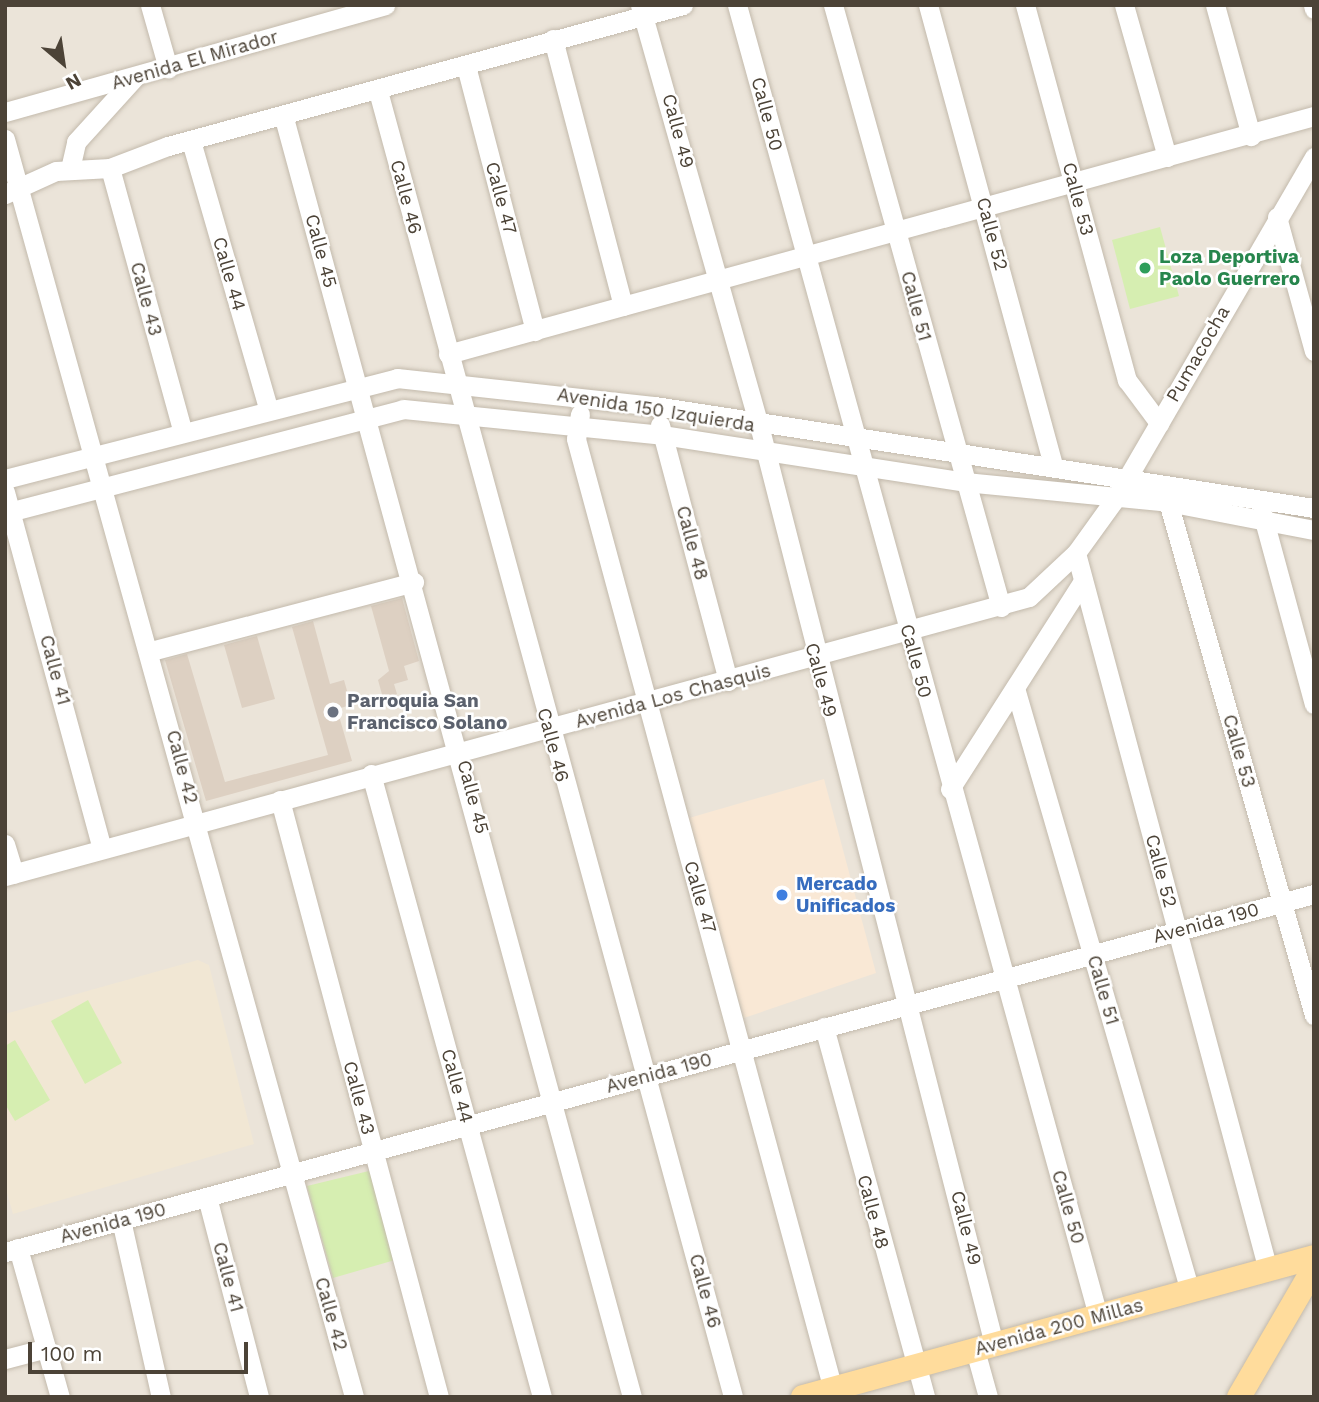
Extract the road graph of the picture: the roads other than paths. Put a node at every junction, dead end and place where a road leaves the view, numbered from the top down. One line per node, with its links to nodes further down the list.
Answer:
1 (150, 5): 14 (street)
2 (385, 5): 11 (street, Avenida El Mirador)
3 (682, 5): 10 (street)
4 (737, 5): 32 (street, Calle 50)
5 (833, 5): 31 (street, Calle 51)
6 (928, 5): 29 (street, Calle 52)
7 (1025, 5): 27 (street, Calle 53)
8 (1124, 5): 23 (street)
9 (1215, 5): 20 (street)
10 (643, 10): 12 (street); 33 (street, Calle 49)
11 (331, 13): 14 (street, Avenida El Mirador)
12 (553, 39): 13 (street); 34 (street)
13 (466, 66): 16 (street); 35 (street, Calle 47)
14 (168, 68): 15 (street, Avenida El Mirador)
15 (136, 76): 17 (street, Avenida El Mirador); 26 (street)
16 (378, 91): 19 (street); 37 (street, Calle 46)
17 (5, 112)
18 (1314, 116): 20 (street)
19 (284, 118): 22 (street); 38 (street, Calle 45)
20 (1251, 136): 23 (street)
21 (5, 139): 28 (street, Calle 42)
22 (191, 141): 25 (street); 42 (street, Calle 44)
23 (1167, 157): 27 (street)
24 (1314, 157): 30 (street, Pumacocha)
25 (110, 168): 26 (street); 48 (street, Calle 43)
26 (70, 169): 28 (street)
27 (1074, 184): 29 (street); 45 (street, Calle 53)
28 (12, 190): 53 (street, Calle 42)
29 (985, 209): 31 (street); 54 (street, Calle 52)
30 (1277, 217): 36 (street); 45 (street, Pumacocha)
31 (896, 233): 32 (street); 51 (street, Calle 51)
32 (805, 257): 33 (street); 50 (street, Calle 50)
33 (718, 281): 34 (street); 47 (street, Calle 49)
34 (623, 306): 35 (street)
35 (535, 331): 37 (street)
36 (1313, 347)
37 (448, 354): 39 (street, Calle 46)
38 (358, 383): 39 (street, Avenida 150 Izquierda); 42 (street, Avenida 150 Izquierda); 44 (street, Calle 45)
39 (458, 384): 40 (street, Avenida 150 Izquierda); 43 (street, Calle 46)
40 (583, 397): 41 (street, Avenida 150 Izquierda); 46 (street, Calle 47)
41 (655, 406): 47 (street, Avenida 150 Izquierda); 49 (street, Calle 48)
42 (268, 408): 48 (street, Avenida 150 Izquierda)
43 (465, 411): 44 (street, Avenida 150 Izquierda); 46 (street, Avenida 150 Izquierda); 78 (street, Calle 46)
44 (367, 415): 59 (street, Avenida 150 Izquierda); 68 (street, Calle 45)
45 (1159, 423): 57 (street, Pumacocha)
46 (578, 425): 49 (street, Avenida 150 Izquierda); 76 (street, Calle 47)
47 (759, 425): 50 (street, Avenida 150 Izquierda); 52 (street, Calle 49)
48 (182, 430): 53 (street, Avenida 150 Izquierda)
49 (663, 435): 52 (street, Avenida 150 Izquierda); 74 (street, Calle 48)
50 (853, 436): 51 (street, Avenida 150 Izquierda); 55 (street, Calle 50)
51 (956, 450): 54 (street, Avenida 150 Izquierda); 58 (street, Calle 51)
52 (765, 452): 55 (street, Avenida 150 Izquierda); 73 (street, Calle 49)
53 (93, 455): 56 (street, Avenida 150 Izquierda); 59 (street, Calle 42)
54 (1053, 464): 57 (street, Avenida 150 Izquierda)
55 (862, 467): 58 (street, Avenida 150 Izquierda); 71 (street, Calle 50)
56 (5, 479)
57 (1127, 480): 60 (street, Avenida 150 Izquierda); 61 (street, Avenida Los Chasquis)
58 (965, 482): 61 (street, Avenida 150 Izquierda); 70 (street, Calle 51)
59 (102, 485): 63 (street, Avenida 150 Izquierda); 72 (street, Calle 42)
60 (1166, 495): 61 (street, Avenida 150 Izquierda); 62 (street, Avenida 150 Izquierda); 65 (street, Avenida 150 Izquierda); 88 (street, Calle 53)
61 (1115, 499): 67 (street, Avenida Los Chasquis)
62 (1259, 500): 64 (street, Avenida 150 Izquierda); 65 (street)
63 (7, 505): 85 (street, Calle 41)
64 (1314, 508)
65 (1265, 522): 66 (street, Avenida 150 Izquierda); 77 (street)
66 (1314, 530)
67 (1076, 553): 69 (street, Calle 52); 70 (street, Avenida Los Chasquis)
68 (414, 582): 72 (street); 79 (street, Calle 45)
69 (1083, 582): 75 (street); 89 (street, Calle 52)
70 (1001, 607): 71 (street, Avenida Los Chasquis)
71 (909, 634): 73 (street, Avenida Los Chasquis); 81 (street, Calle 50)
72 (151, 651): 83 (street, Calle 42)
73 (814, 659): 74 (street, Avenida Los Chasquis); 92 (street, Calle 49)
74 (728, 681): 76 (street, Avenida Los Chasquis)
75 (1016, 688): 81 (street); 90 (street, Calle 51)
76 (645, 702): 78 (street, Avenida Los Chasquis); 95 (street, Calle 47)
77 (1314, 704)
78 (549, 730): 79 (street, Avenida Los Chasquis); 96 (street, Calle 46)
79 (461, 749): 80 (street, Avenida Los Chasquis); 97 (street, Calle 45)
80 (371, 775): 82 (street, Avenida Los Chasquis); 98 (street, Calle 44)
81 (950, 789): 91 (street, Calle 50)
82 (280, 800): 83 (street, Avenida Los Chasquis); 99 (street, Calle 43)
83 (197, 823): 85 (street, Avenida Los Chasquis); 100 (street, Calle 42)
84 (5, 844): 86 (street)
85 (102, 849): 86 (street, Avenida Los Chasquis)
86 (9, 875)
87 (1314, 894): 88 (street, Avenida 190)
88 (1282, 903): 89 (street, Avenida 190); 93 (street, Calle 53)
89 (1177, 931): 90 (street, Avenida 190); 106 (street, Calle 52)
90 (1093, 954): 91 (street, Avenida 190); 107 (street, Calle 51)
91 (1004, 978): 92 (street, Avenida 190); 108 (street, Calle 50)
92 (911, 1005): 94 (street, Avenida 190); 109 (street, Calle 49)
93 (1314, 1015)
94 (824, 1027): 95 (street, Avenida 190); 112 (street, Calle 48)
95 (743, 1050): 96 (street, Avenida 190); 113 (street, Calle 47)
96 (647, 1076): 97 (street, Avenida 190); 121 (street, Calle 46)
97 (556, 1101): 98 (street, Avenida 190); 120 (street, Calle 45)
98 (468, 1126): 99 (street, Avenida 190); 119 (street, Calle 44)
99 (373, 1152): 100 (street, Avenida 190); 118 (street, Calle 43)
100 (292, 1174): 101 (street, Avenida 190); 117 (street, Calle 42)
101 (207, 1197): 102 (street, Avenida 190); 116 (street, Calle 41)
102 (121, 1220): 103 (street, Avenida 190); 115 (street)
103 (12, 1250): 110 (street)
104 (1314, 1257): 106 (main road, Avenida 200 Millas)
105 (1314, 1268): 125 (main road)
106 (1268, 1270): 107 (main road, Avenida 200 Millas)
107 (1190, 1291): 108 (main road, Avenida 200 Millas)
108 (1098, 1316): 109 (main road, Avenida 200 Millas)
109 (985, 1347): 112 (main road, Avenida 200 Millas); 124 (street, Calle 49)
110 (47, 1348): 111 (street); 114 (street)
111 (5, 1359)
112 (917, 1366): 113 (main road, Avenida 200 Millas); 123 (street, Calle 48)
113 (834, 1393): 122 (main road, Avenida 200 Millas)
114 (60, 1397)
115 (161, 1397)
116 (259, 1397)
117 (354, 1397)
118 (439, 1397)
119 (542, 1397)
120 (632, 1397)
121 (733, 1397)
122 (803, 1397)
123 (925, 1397)
124 (988, 1397)
125 (1239, 1397)

